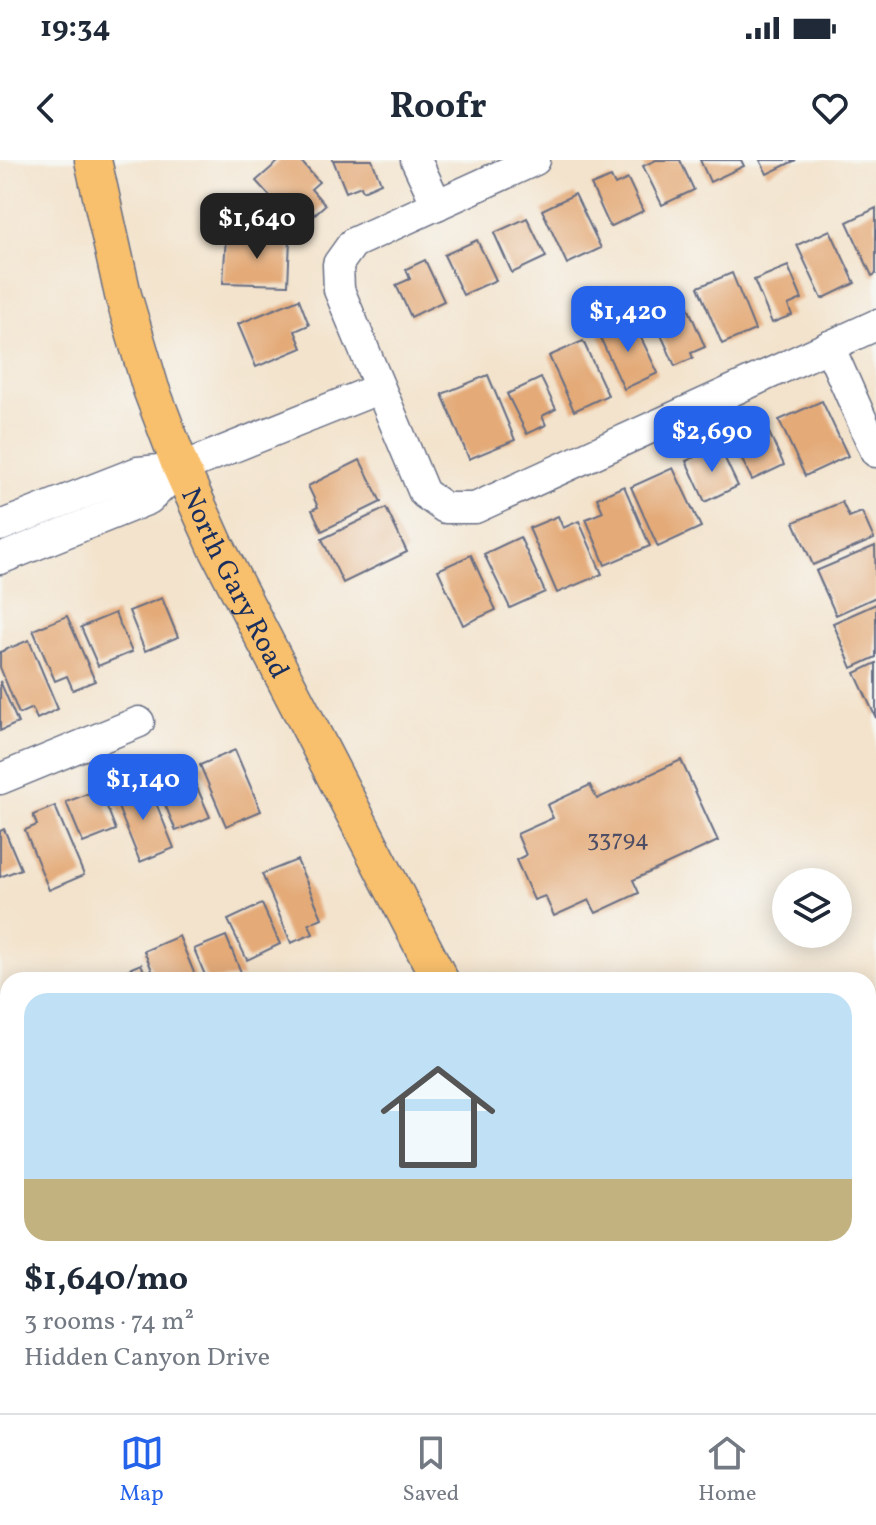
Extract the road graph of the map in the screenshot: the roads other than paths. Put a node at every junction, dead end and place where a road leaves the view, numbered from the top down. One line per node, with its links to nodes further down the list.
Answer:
1 (93, 160): 9 (main road, North Gary Road)
2 (416, 160): 4 (street)
3 (535, 160): 4 (street)
4 (437, 205): 7 (street)
5 (876, 325): 6 (street)
6 (829, 346): 7 (street); 8 (street)
7 (378, 389): 9 (street)
8 (876, 452)
9 (181, 468): 10 (street); 11 (street); 14 (main road, North Gary Road)
10 (0, 526)
11 (0, 559)
12 (139, 722): 13 (street)
13 (0, 779)
14 (436, 972)

